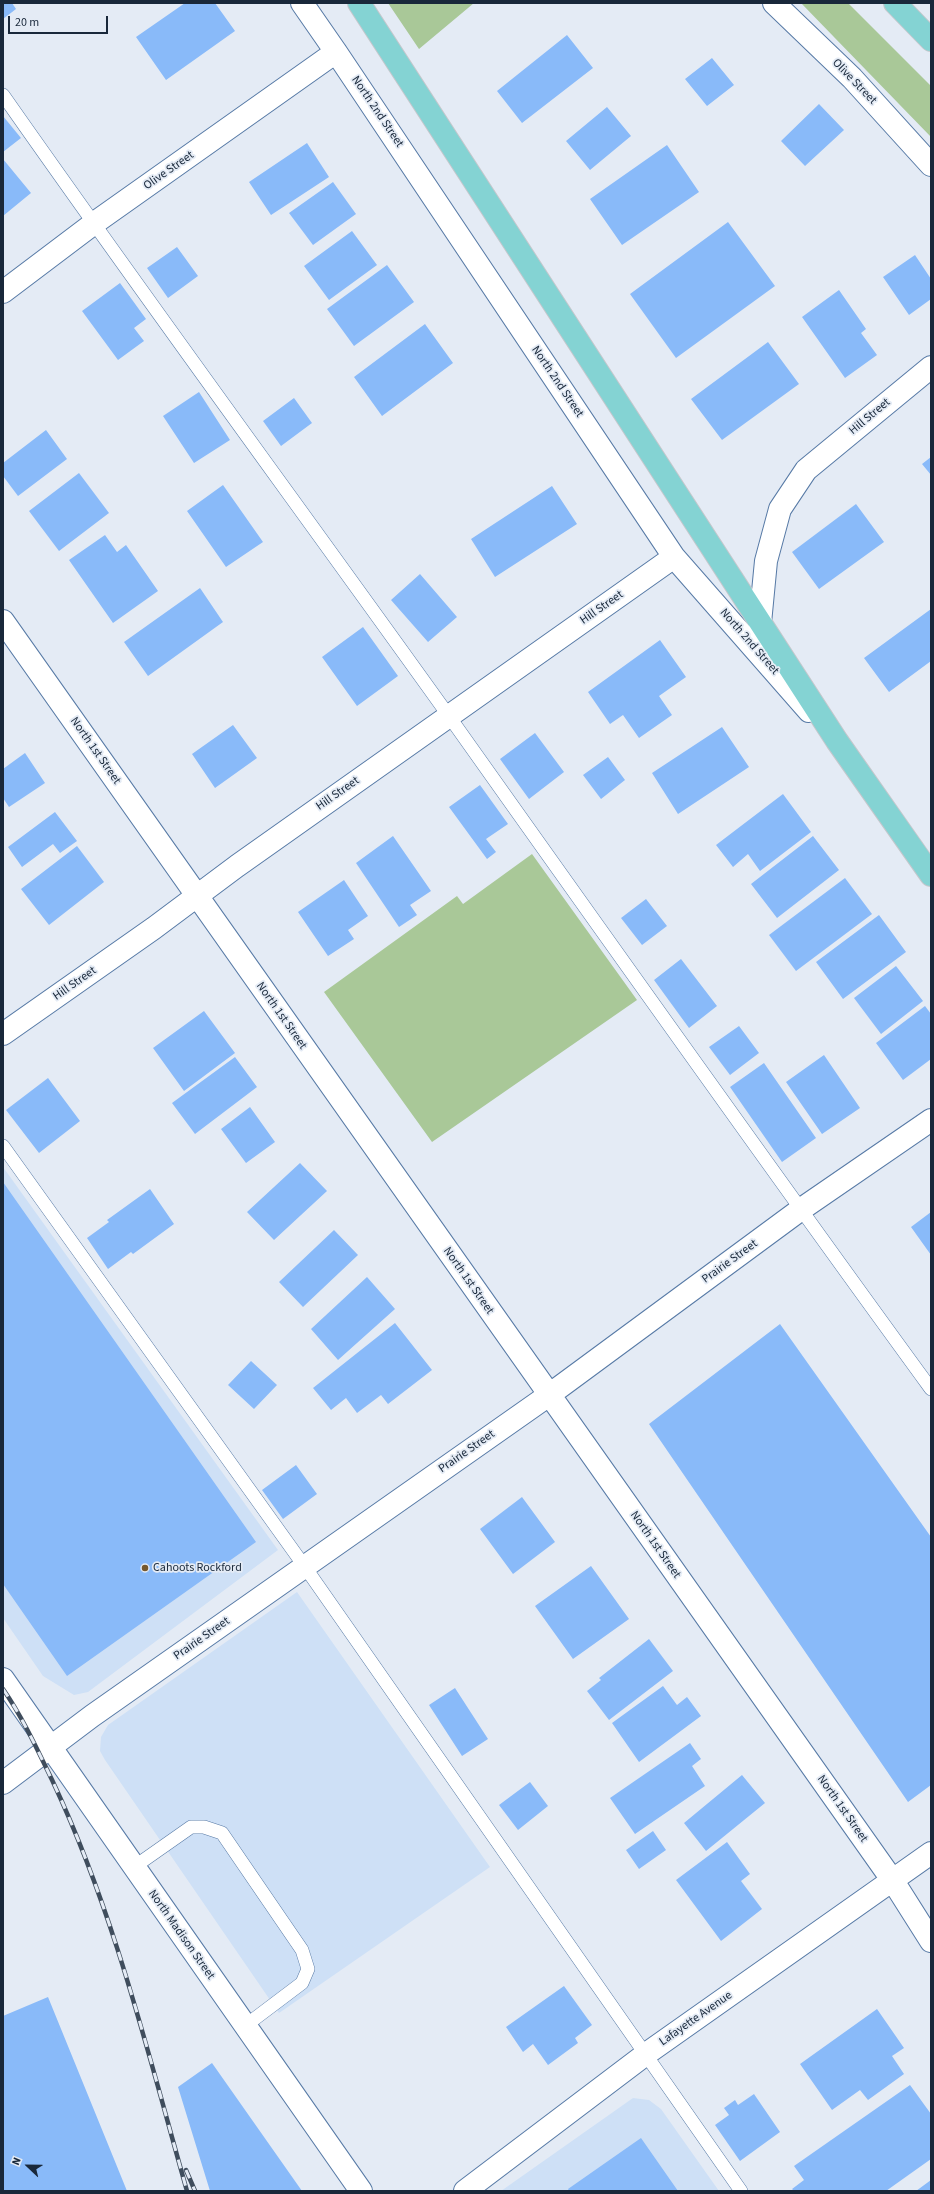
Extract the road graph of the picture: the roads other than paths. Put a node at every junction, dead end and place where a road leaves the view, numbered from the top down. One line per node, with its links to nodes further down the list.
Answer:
1 (302, 3): 6 (street, North 2nd Street)
2 (359, 3): 14 (main road, North 2nd Street)
3 (774, 3): 8 (street, Olive Street)
4 (896, 3): 5 (main road)
5 (931, 40)
6 (336, 52): 9 (street, Olive Street); 12 (street, North 2nd Street)
7 (3, 95): 9 (lane)
8 (931, 164)
9 (93, 224): 10 (street, Olive Street); 15 (lane)
10 (3, 292)
11 (931, 368): 14 (street, Hill Street)
12 (674, 557): 15 (street, Hill Street); 16 (street, North 2nd Street)
13 (3, 621): 18 (street, North 1st Street)
14 (760, 623): 16 (main road, North 2nd Street)
15 (448, 716): 18 (street, Hill Street); 22 (lane)
16 (837, 741): 17 (main road, North 2nd Street)
17 (931, 874)
18 (198, 896): 19 (street, Hill Street); 24 (street, North 1st Street)
19 (3, 1034)
20 (931, 1120): 22 (street, Prairie Street)
21 (3, 1146): 25 (lane)
22 (800, 1210): 23 (lane); 24 (street, Prairie Street)
23 (931, 1388)
24 (549, 1395): 25 (street, Prairie Street); 31 (street, North 1st Street)
25 (305, 1567): 27 (street, Prairie Street); 34 (lane)
26 (3, 1679): 27 (street, North Madison Street)
27 (51, 1748): 28 (street, Prairie Street); 30 (street, North Madison Street)
28 (3, 1783)
29 (931, 1853): 31 (street, Lafayette Avenue)
30 (134, 1867): 33 (street, North Madison Street); 33 (lane)
31 (892, 1880): 32 (street, North 1st Street); 34 (street, Lafayette Avenue)
32 (931, 1941)
33 (244, 2026): 35 (street, North Madison Street)
34 (646, 2054): 36 (street, Lafayette Avenue); 37 (lane)
35 (361, 2191)
36 (464, 2191)
37 (741, 2191)

